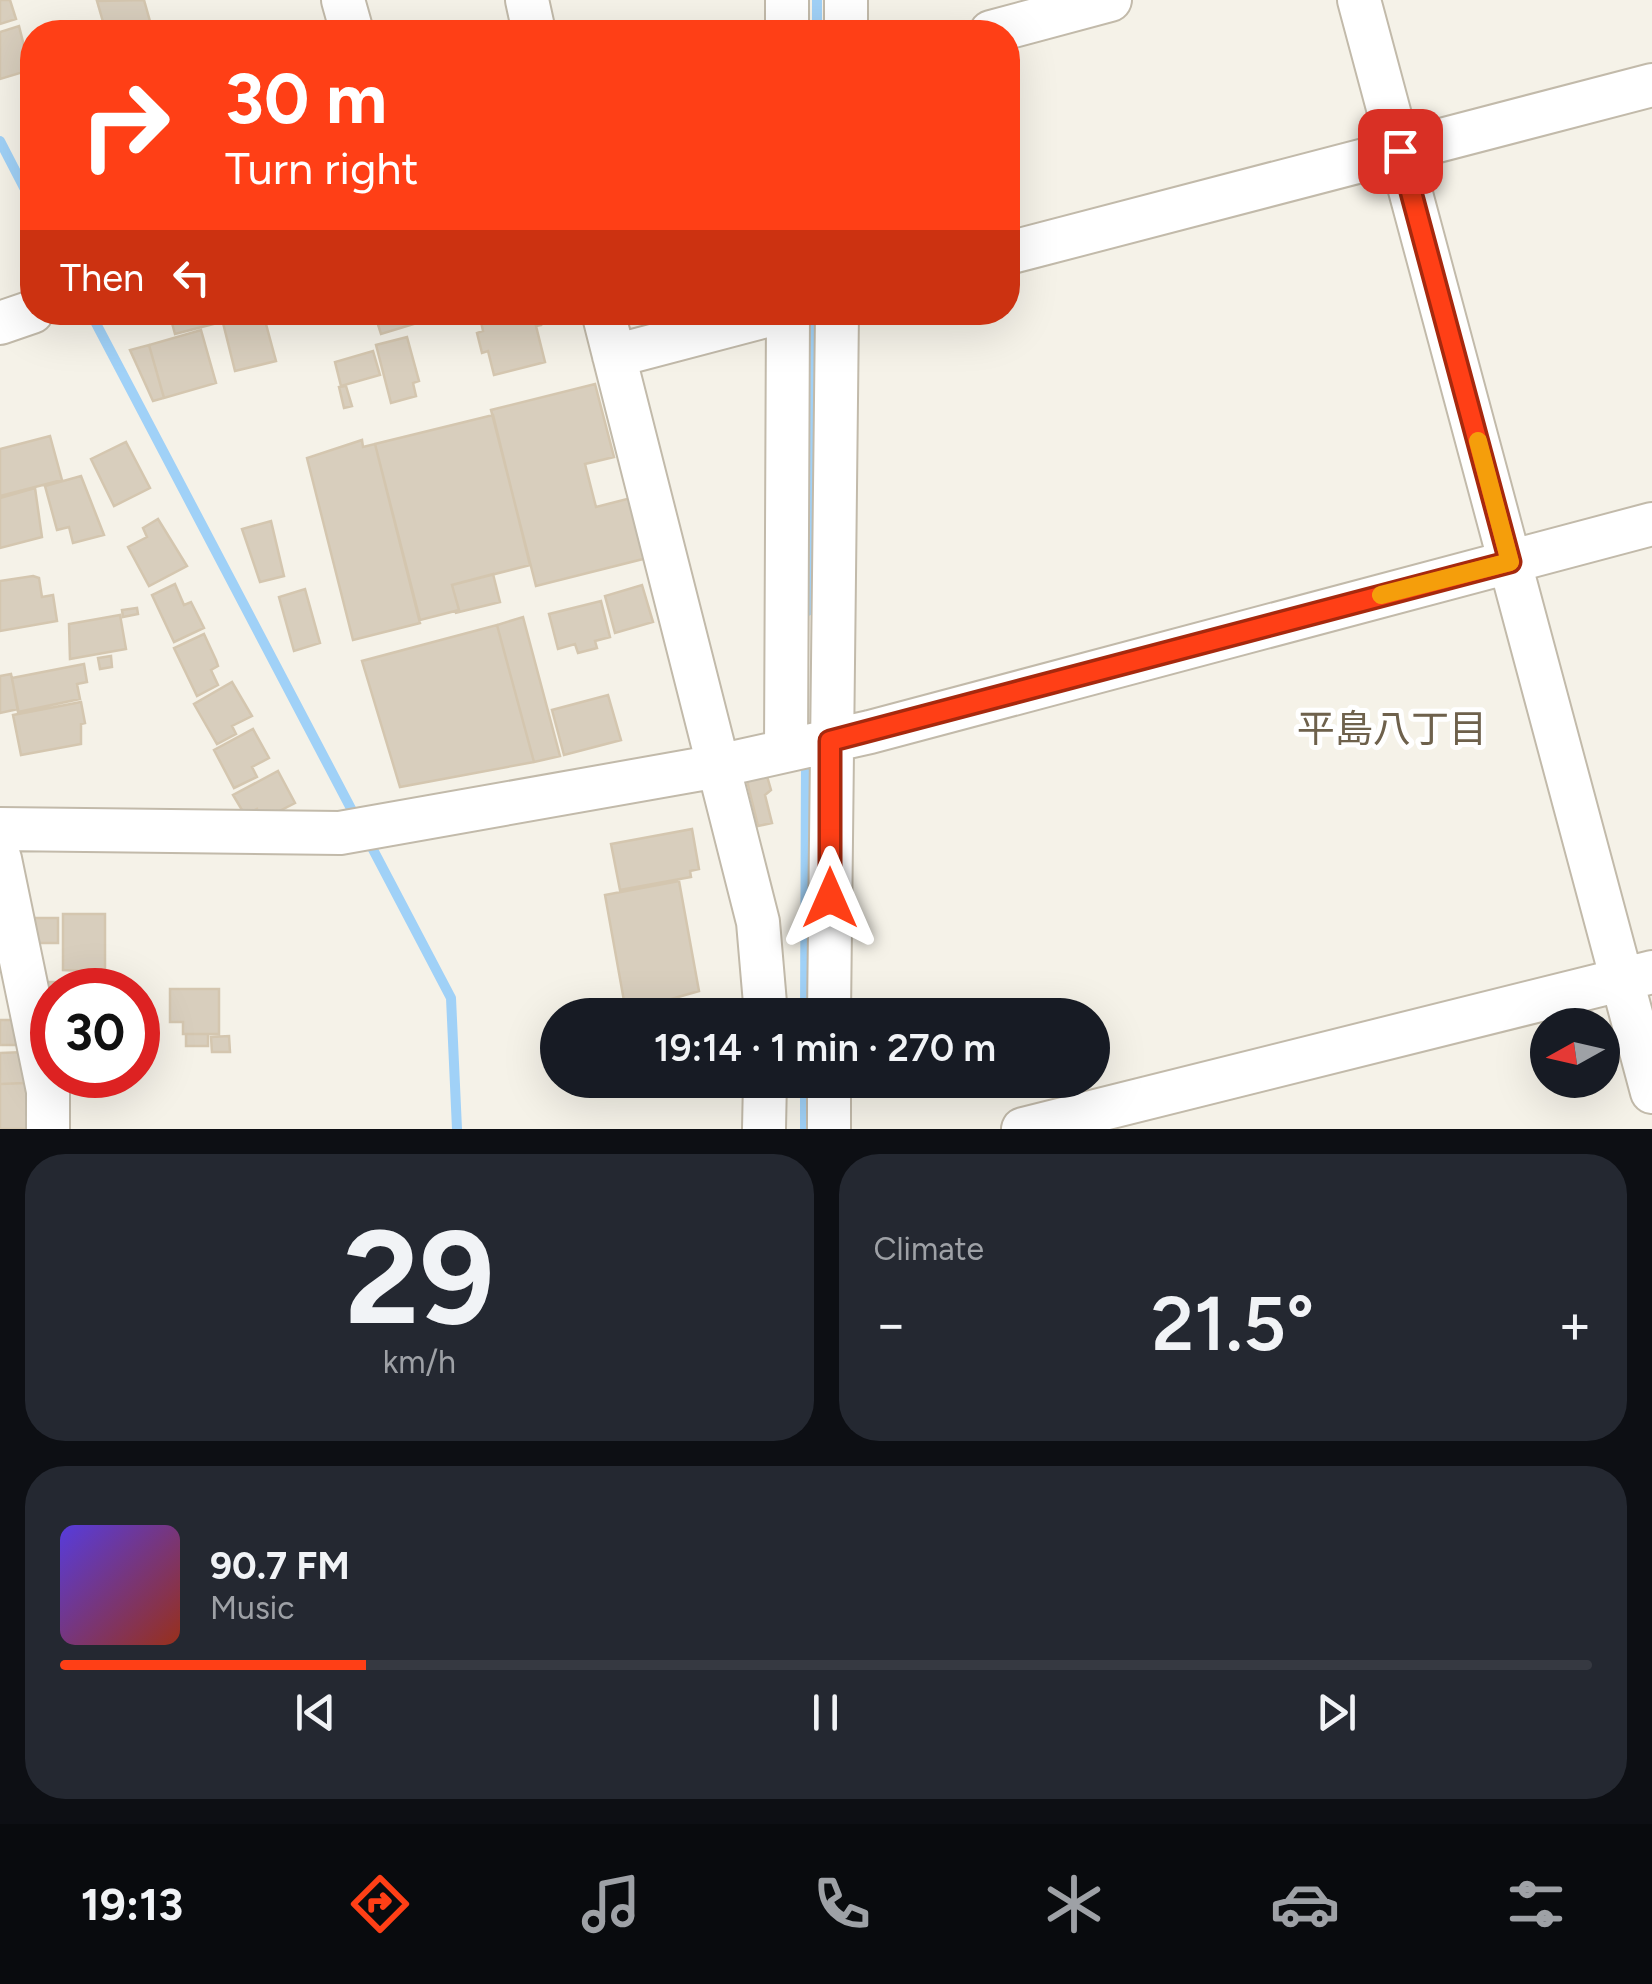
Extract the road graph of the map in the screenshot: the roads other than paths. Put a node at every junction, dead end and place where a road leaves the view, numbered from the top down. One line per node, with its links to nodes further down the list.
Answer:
1 (1110, 0): 3 (street)
2 (1359, 0): 5 (street)
3 (1020, 24)
4 (1652, 85): 5 (street)
5 (1400, 151): 6 (street); 13 (street)
6 (1020, 250)
7 (606, 325): 11 (street)
8 (734, 325): 11 (street)
9 (785, 325): 14 (street)
10 (835, 325): 14 (street)
11 (614, 356): 15 (street)
12 (1652, 524): 13 (street)
13 (1510, 562): 14 (street); 18 (street)
14 (806, 746): 15 (street); 20 (street)
15 (718, 766): 16 (street); 19 (street)
16 (0, 829)
17 (0, 859): 24 (street)
18 (1637, 976): 21 (street); 27 (street)
19 (765, 998)
20 (828, 998)
21 (1652, 1092)
22 (765, 1098): 25 (street)
23 (829, 1098): 26 (street)
24 (48, 1129)
25 (764, 1129)
26 (829, 1129)
27 (1023, 1129)

